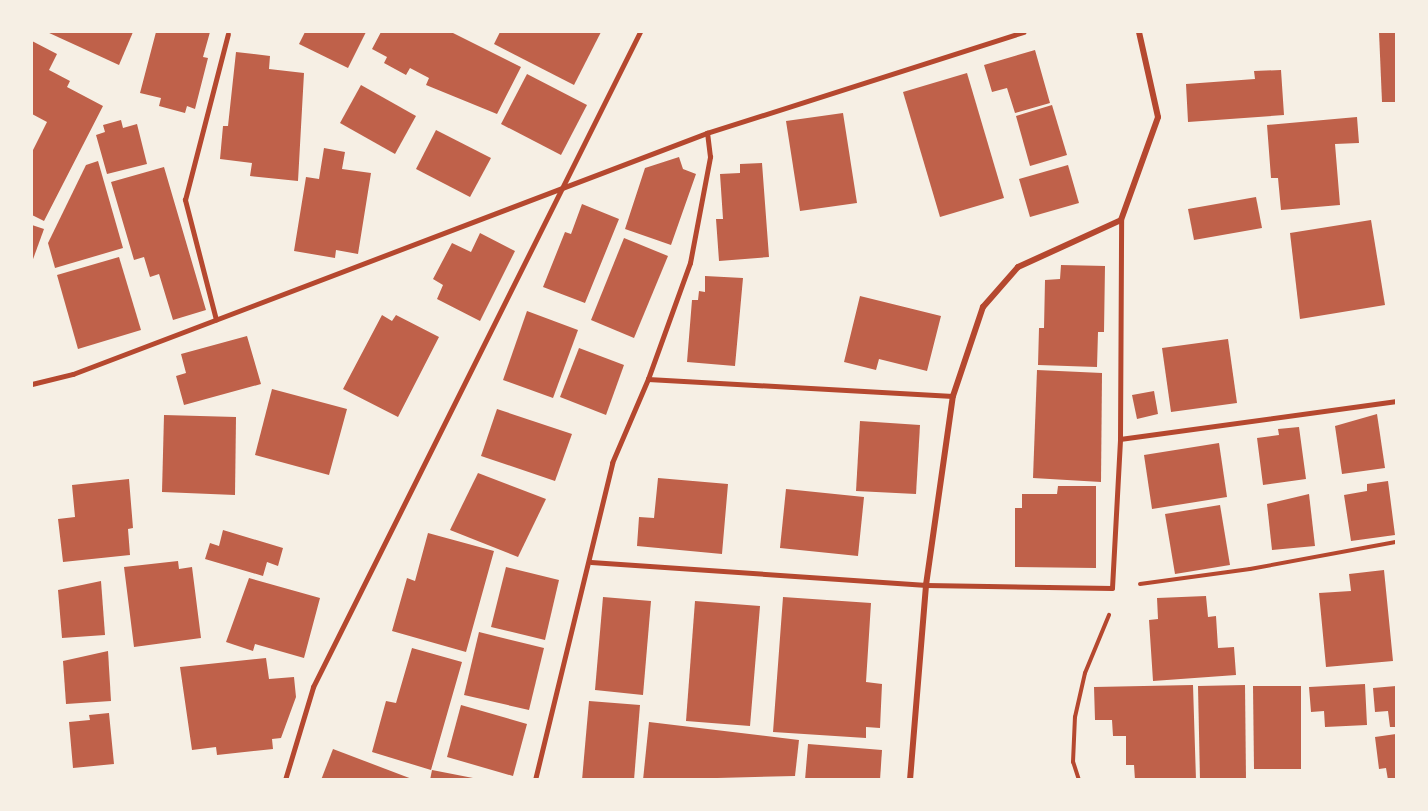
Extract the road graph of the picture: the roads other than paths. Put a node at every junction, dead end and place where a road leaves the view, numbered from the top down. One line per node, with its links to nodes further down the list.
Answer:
1 (640, 32): 6 (lane)
2 (1023, 32): 5 (lane)
3 (1139, 32): 7 (street)
4 (228, 34): 8 (lane)
5 (708, 133): 6 (lane); 9 (lane)
6 (563, 188): 8 (lane); 16 (lane)
7 (1121, 220): 11 (street); 13 (lane)
8 (216, 320): 10 (lane)
9 (648, 379): 11 (lane); 14 (lane)
10 (32, 384)
11 (953, 396): 15 (street)
12 (1396, 401): 13 (lane)
13 (1120, 439): 15 (lane)
14 (591, 561): 15 (lane); 17 (lane)
15 (926, 585): 18 (street)
16 (285, 780)
17 (535, 780)
18 (910, 780)

